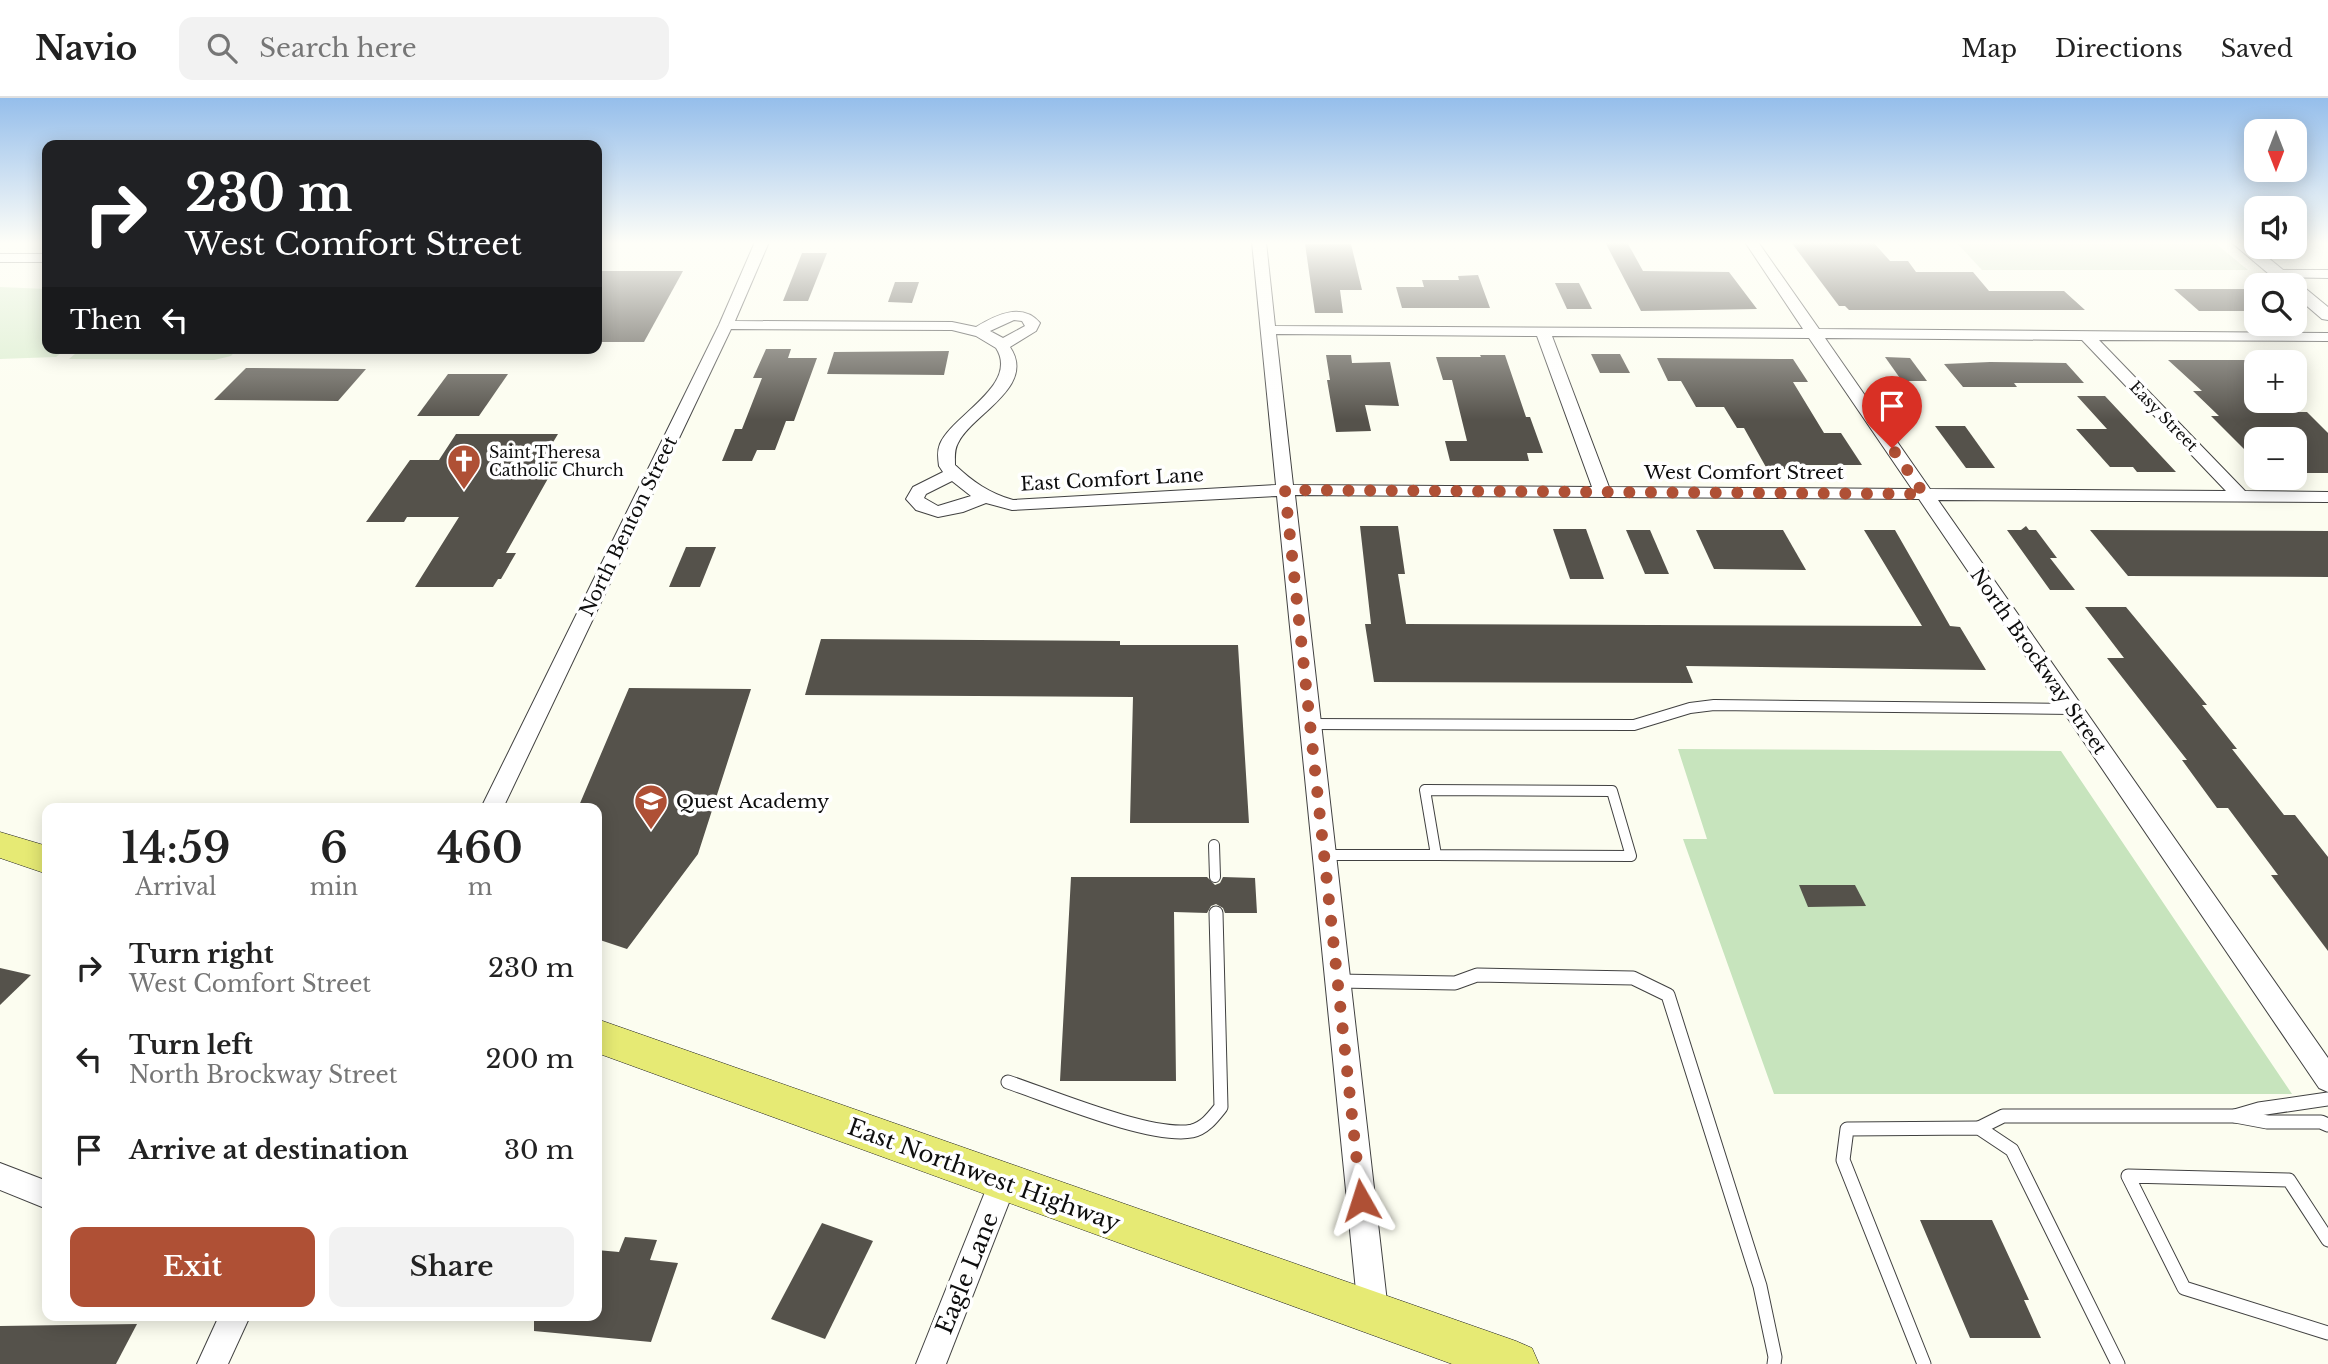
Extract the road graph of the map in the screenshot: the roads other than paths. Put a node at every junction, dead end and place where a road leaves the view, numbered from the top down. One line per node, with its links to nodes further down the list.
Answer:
1 (736, 301): 6 (street, North Benton Street)
2 (1265, 301): 7 (street)
3 (1791, 301): 10 (street, North Brockway Street)
4 (2311, 301): 5 (street)
5 (2328, 315)
6 (726, 325): 8 (street); 23 (street, North Benton Street)
7 (1268, 330): 9 (street); 15 (street)
8 (980, 331): 13 (street); 13 (street)
9 (1543, 333): 10 (street); 16 (street)
10 (1814, 334): 11 (street); 17 (street, North Brockway Street)
11 (2087, 336): 12 (street); 18 (street, Easy Street)
12 (2328, 337)
13 (1004, 344): 14 (street)
14 (954, 473): 19 (street); 19 (street)
15 (1285, 490): 16 (street, West Comfort Street); 19 (street, East Comfort Lane); 22 (street)
16 (1602, 492): 17 (street, West Comfort Street)
17 (1924, 494): 18 (street, West Comfort Street); 21 (street, North Brockway Street)
18 (2240, 496): 20 (street, West Comfort Street)
19 (984, 497)
20 (2328, 497)
21 (2072, 709): 22 (lane); 33 (street, North Brockway Street)
22 (1310, 724): 26 (street)
23 (494, 803)
24 (0, 845): 28 (main road)
25 (1214, 845): 29 (lane)
26 (1324, 855): 27 (lane); 31 (street)
27 (1436, 856): 27 (lane)
28 (42, 858)
29 (1214, 877)
30 (1216, 913): 34 (lane)
31 (1338, 981): 43 (street); 49 (lane)
32 (602, 1038): 40 (main road, East Northwest Highway)
33 (2328, 1080)
34 (1009, 1082)
35 (2328, 1099): 36 (lane)
36 (2235, 1116): 37 (lane); 38 (lane)
37 (2328, 1125)
38 (1979, 1128): 50 (lane); 51 (lane)
39 (0, 1176): 41 (street)
40 (1003, 1182): 43 (main road, East Northwest Highway); 47 (street, Eagle Lane)
41 (42, 1193)
42 (2328, 1240): 45 (lane)
43 (1373, 1311): 48 (main road, East Northwest Highway)
44 (233, 1321): 46 (street)
45 (2328, 1333)
46 (212, 1364)
47 (931, 1364)
48 (1516, 1364)
49 (1774, 1364)
50 (1924, 1364)
51 (2118, 1364)

